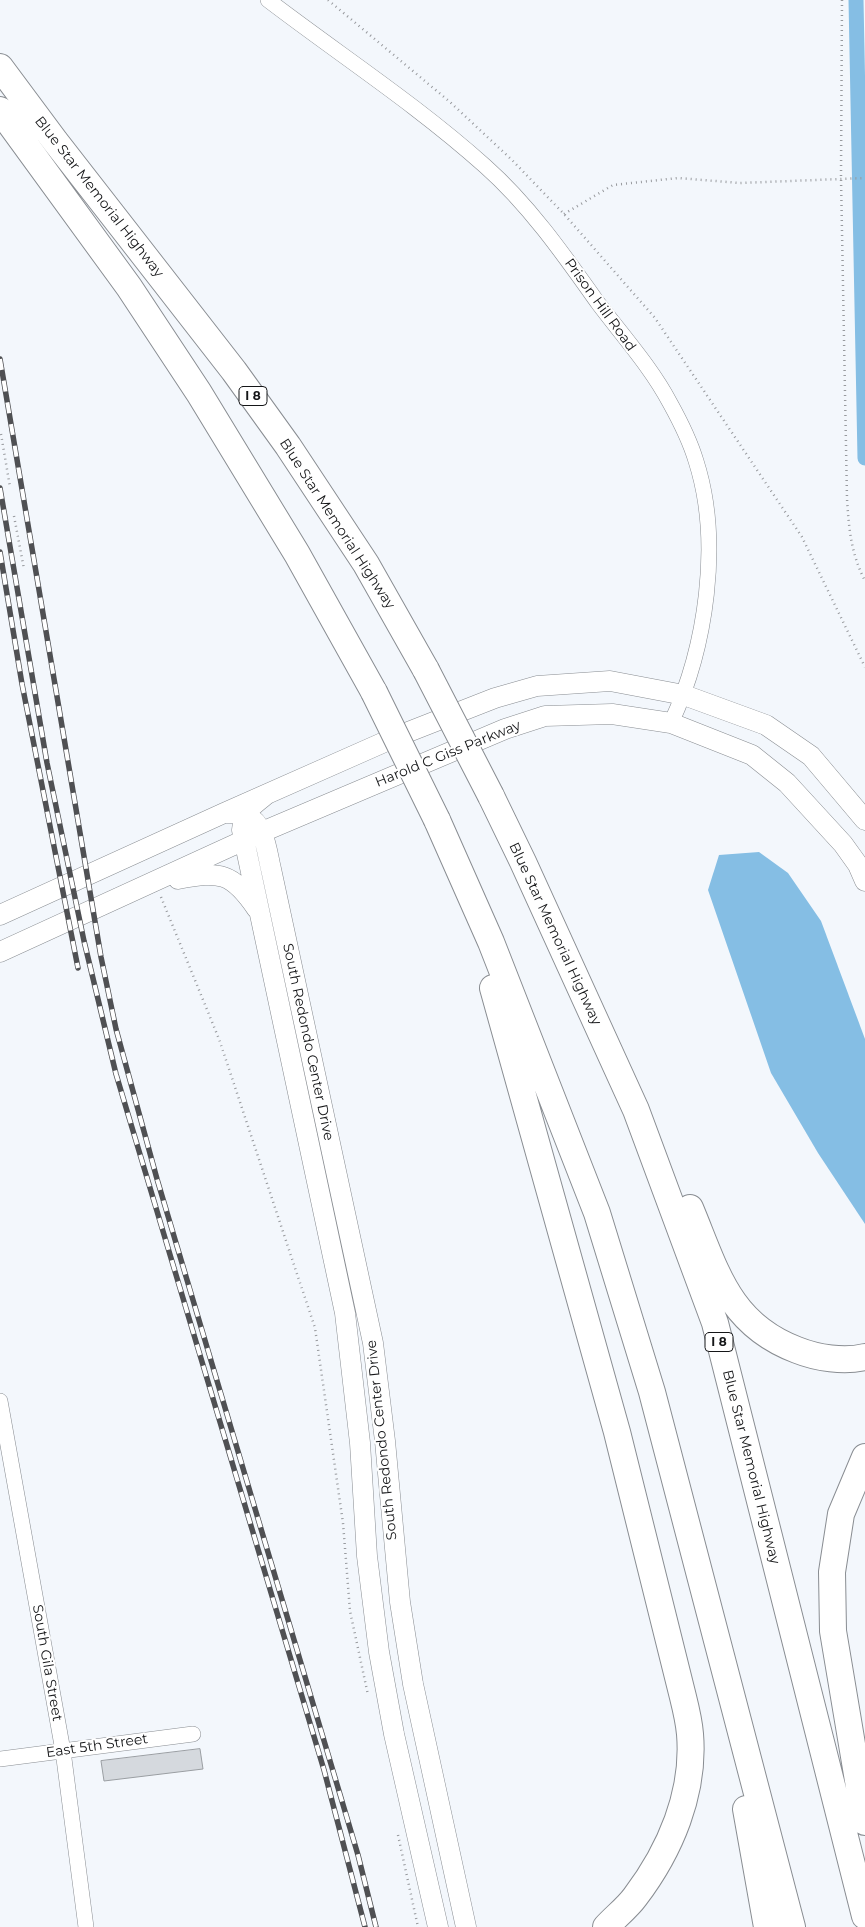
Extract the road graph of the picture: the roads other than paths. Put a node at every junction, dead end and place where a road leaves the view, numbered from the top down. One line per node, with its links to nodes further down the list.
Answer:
1 (268, 0): 4 (street, Prison Hill Road)
2 (0, 67): 12 (highway, Blue Star Memorial Highway / I 8, bridge)
3 (0, 110): 14 (highway, Blue Star Memorial Highway, bridge)
4 (684, 695): 5 (street, Prison Hill Road); 6 (main road); 10 (main road)
5 (671, 723): 9 (main road, Harold C Giss Parkway); 15 (main road, Harold C Giss Parkway)
6 (267, 794): 7 (main road); 8 (main road)
7 (224, 812): 8 (main road); 17 (main road)
8 (245, 815): 11 (main road, South Redondo Center Drive)
9 (302, 815): 11 (main road, Harold C Giss Parkway); 13 (main road)
10 (865, 820)
11 (253, 836): 13 (main road, South Redondo Center Drive); 16 (main road, Harold C Giss Parkway); 18 (main road, South Redondo Center Drive)
12 (523, 862): 20 (highway); 28 (highway, Blue Star Memorial Highway / I 8)
13 (271, 869): 31 (main road, South Redondo Center Drive)
14 (461, 872): 23 (highway, Blue Star Memorial Highway); 32 (highway)
15 (865, 881)
16 (153, 890): 18 (main road); 19 (main road, Harold C Giss Parkway)
17 (0, 914)
18 (260, 914): 30 (main road, South Redondo Center Drive)
19 (0, 952)
20 (865, 1356)
21 (0, 1401): 25 (street, South Gila Street)
22 (865, 1457): 27 (highway)
23 (710, 1612): 33 (highway); 34 (highway, Blue Star Memorial Highway)
24 (194, 1734): 25 (street, East 5th Street)
25 (63, 1751): 26 (street, East 5th Street); 29 (street, South Gila Street)
26 (0, 1759)
27 (865, 1822)
28 (865, 1916)
29 (86, 1927)
30 (438, 1927)
31 (466, 1927)
32 (606, 1927)
33 (766, 1927)
34 (792, 1927)

